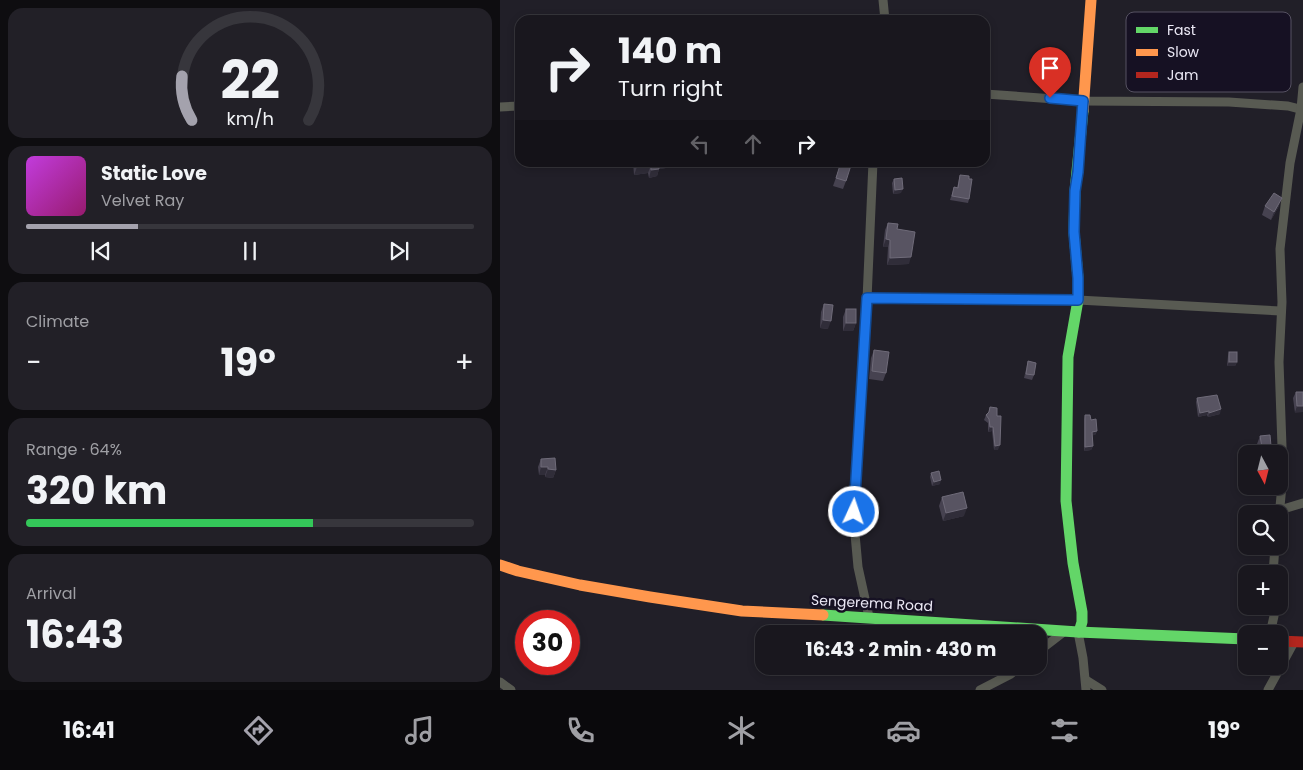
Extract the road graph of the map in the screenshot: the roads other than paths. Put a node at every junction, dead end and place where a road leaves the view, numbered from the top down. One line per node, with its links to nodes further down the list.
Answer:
1 (883, 0): 3 (street)
2 (1091, 0): 6 (main road)
3 (884, 15)
4 (1303, 87): 9 (street)
5 (990, 94): 6 (street)
6 (1083, 101): 9 (street); 12 (main road)
7 (515, 106): 8 (street)
8 (500, 107)
9 (1302, 109): 13 (street)
10 (873, 167): 11 (street)
11 (867, 298): 12 (street); 18 (street)
12 (1078, 300): 13 (street); 20 (main road)
13 (1281, 311): 15 (street)
14 (1303, 503): 16 (street)
15 (1280, 505)
16 (1288, 509)
17 (500, 565): 18 (main road, Sengerema Road)
18 (869, 617): 19 (main road, Sengerema Road)
19 (1065, 631): 20 (main road, Sengerema Road); 23 (street)
20 (1079, 632): 21 (main road, Sengerema Road); 25 (street)
21 (1238, 639)
22 (1299, 642): 31 (street)
23 (1047, 645)
24 (1009, 675): 28 (street)
25 (1086, 680): 29 (street); 30 (street)
26 (500, 682): 27 (street)
27 (511, 690)
28 (980, 690)
29 (1086, 690)
30 (1102, 690)
31 (1268, 690)

